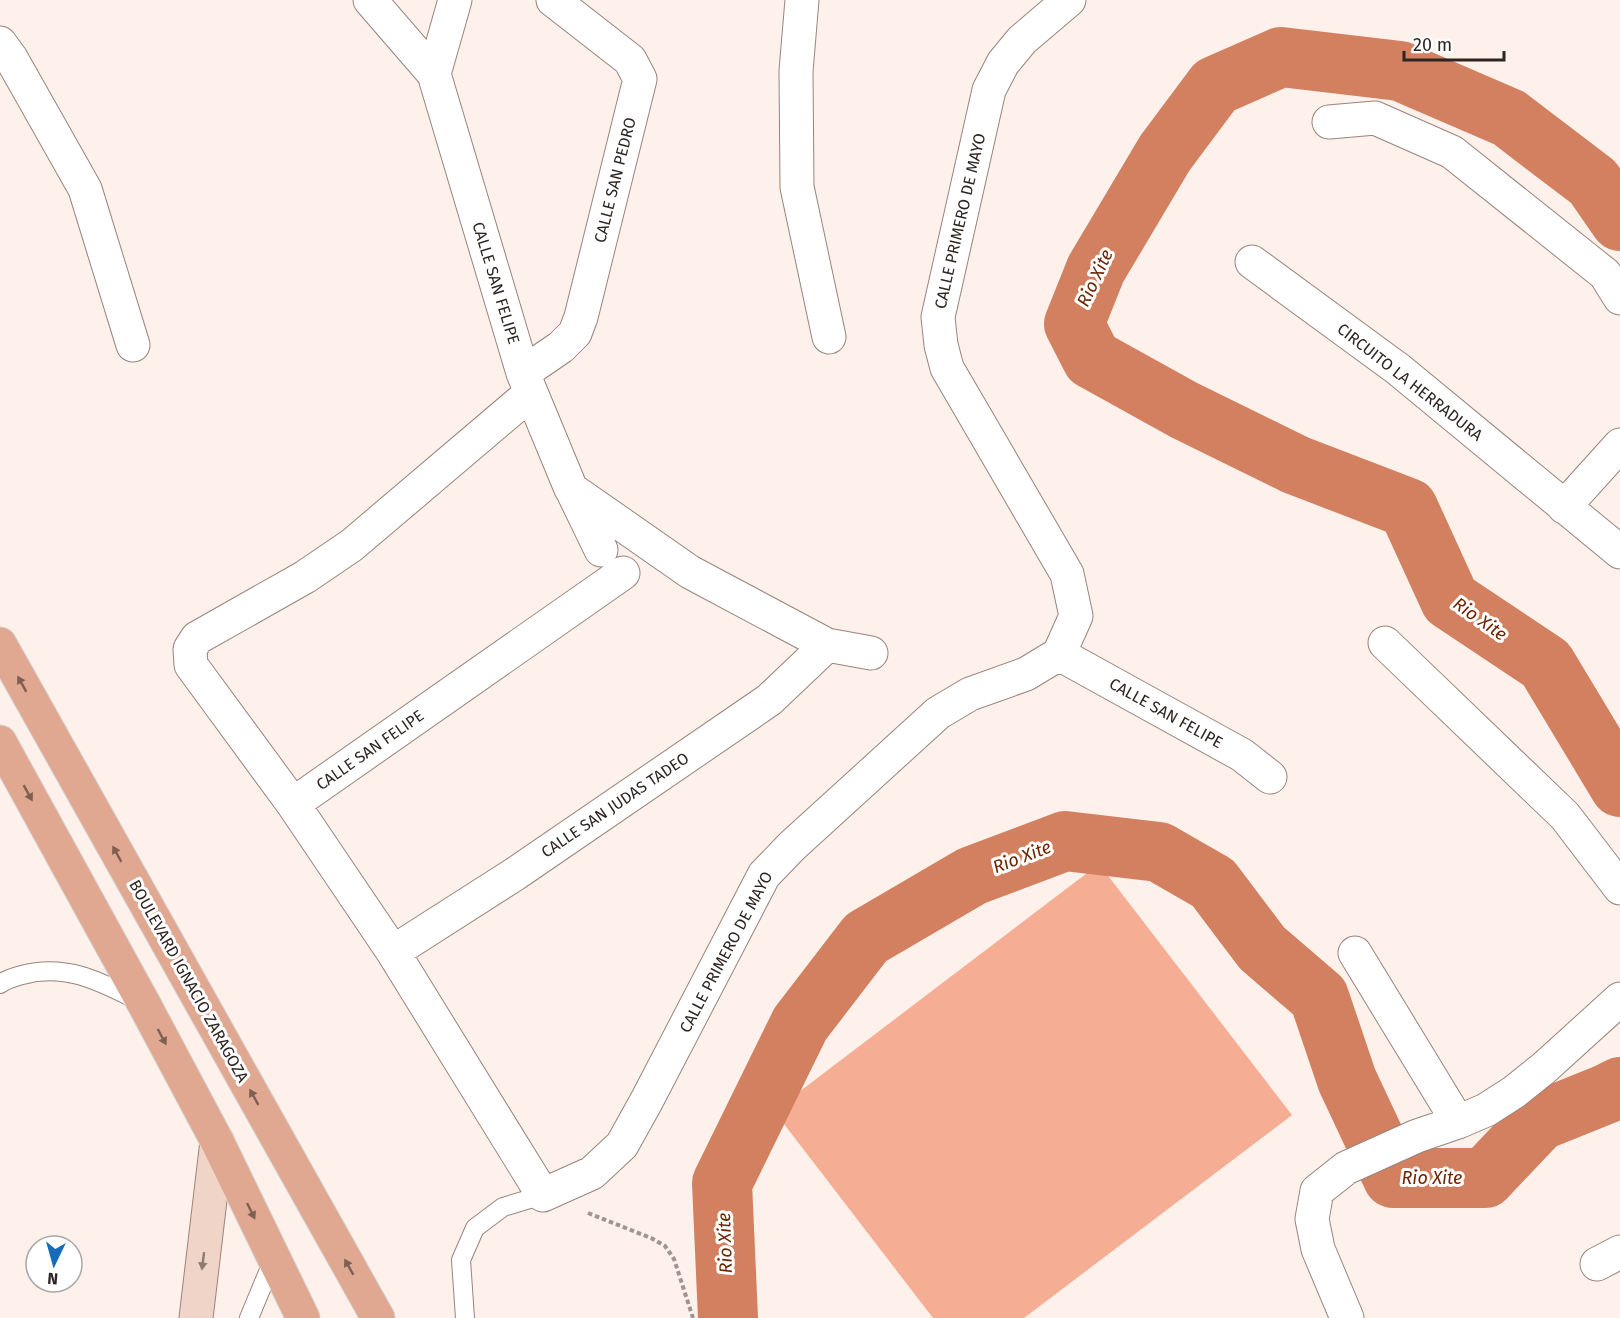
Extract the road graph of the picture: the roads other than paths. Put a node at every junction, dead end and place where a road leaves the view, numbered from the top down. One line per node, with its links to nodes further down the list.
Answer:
1 (370, 0): 7 (street, CALLE SAN FELIPE)
2 (455, 0): 7 (street)
3 (553, 0): 13 (street, CALLE SAN PEDRO)
4 (802, 0): 11 (street)
5 (1069, 0): 22 (street, CALLE PRIMERO DE MAYO)
6 (0, 43): 12 (street)
7 (434, 74): 13 (street, CALLE SAN FELIPE)
8 (1329, 122): 10 (street)
9 (1252, 262): 16 (street, CIRCUITO LA HERRADURA)
10 (1620, 298)
11 (829, 337)
12 (133, 345)
13 (527, 383): 15 (street, CALLE SAN FELIPE); 25 (street)
14 (1620, 445): 16 (street)
15 (571, 489): 20 (street); 25 (street, CALLE SAN FELIPE)
16 (1564, 507): 17 (street, CIRCUITO LA HERRADURA)
17 (1620, 552)
18 (1386, 643): 26 (street)
19 (0, 644): 39 (main road, BOULEVARD IGNACIO ZARAGOZA, one-way to 19)
20 (827, 645): 21 (street); 27 (street, CALLE SAN JUDAS TADEO)
21 (871, 653)
22 (1059, 654): 24 (street, CALLE SAN FELIPE); 34 (street, CALLE PRIMERO DE MAYO)
23 (0, 741): 31 (main road, one-way to 31)
24 (1270, 777)
25 (293, 804): 27 (street)
26 (1620, 888)
27 (393, 952): 34 (street)
28 (1355, 953): 32 (street)
29 (0, 984): 31 (lane)
30 (1620, 999): 32 (street)
31 (144, 1004): 33 (main road, one-way to 33)
32 (1458, 1122): 41 (street)
33 (217, 1140): 35 (main road, one-way to 35); 36 (street, one-way to 36)
34 (543, 1195): 40 (lane)
35 (274, 1258): 37 (lane); 38 (main road)
36 (196, 1318)
37 (249, 1318)
38 (303, 1318)
39 (378, 1318)
40 (465, 1318)
41 (1347, 1318)

